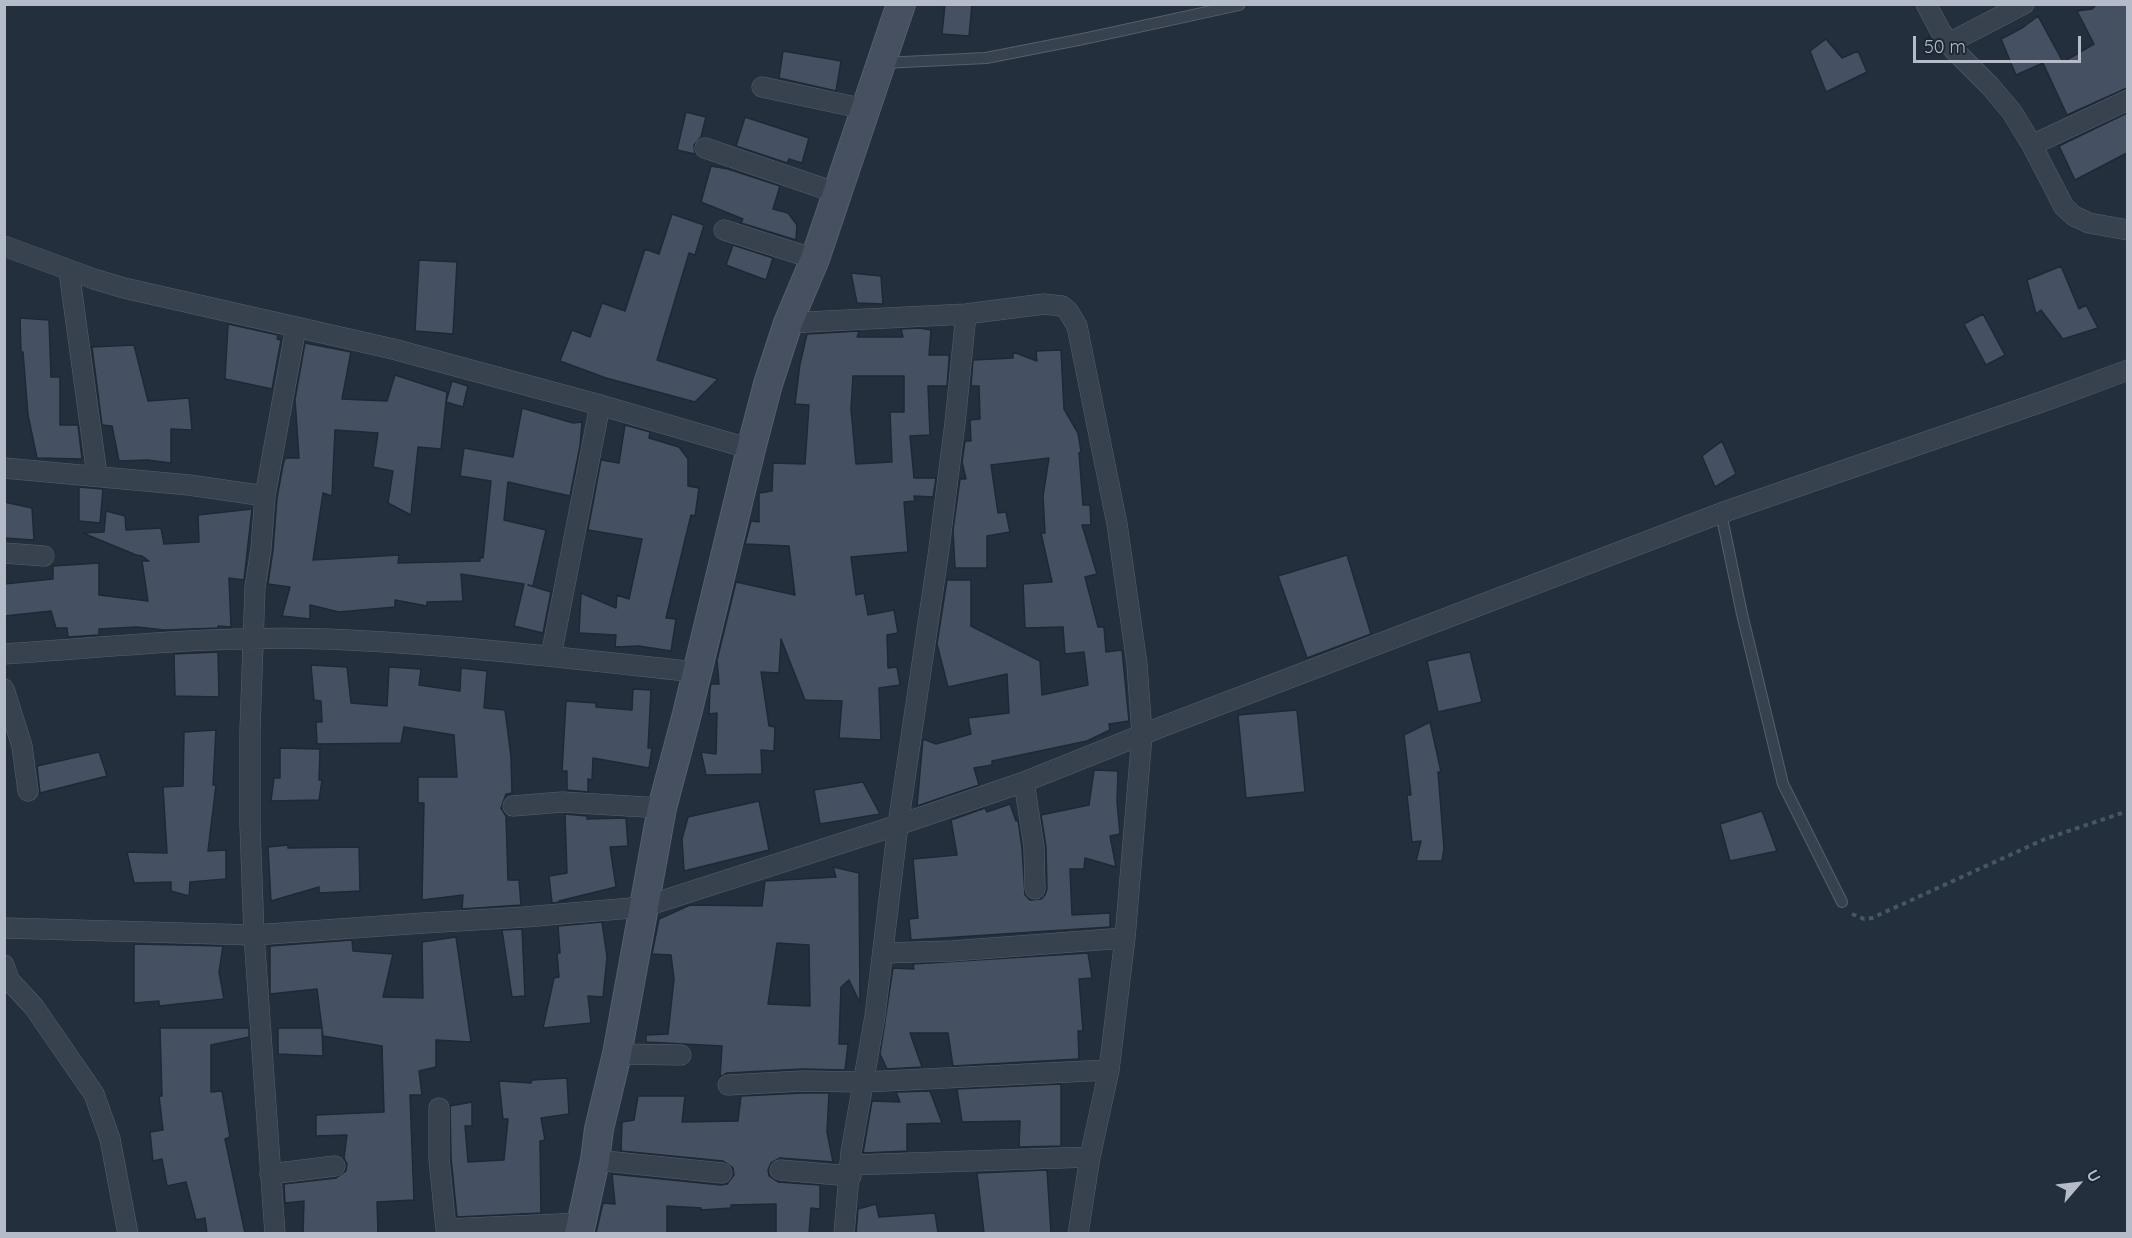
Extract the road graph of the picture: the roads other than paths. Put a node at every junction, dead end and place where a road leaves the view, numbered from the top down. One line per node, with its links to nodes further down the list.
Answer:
1 (901, 4): 6 (street)
2 (1926, 4): 5 (street)
3 (2024, 4): 5 (street)
4 (1239, 5): 6 (lane)
5 (1949, 43): 10 (street)
6 (882, 63): 9 (street)
7 (762, 87): 9 (street)
8 (2127, 100): 10 (street)
9 (865, 109): 12 (street)
10 (2032, 145): 14 (street)
11 (705, 148): 12 (street)
12 (837, 193): 16 (street)
13 (724, 230): 16 (street)
14 (2127, 230)
15 (4, 246): 17 (street)
16 (815, 259): 19 (street)
17 (69, 271): 20 (street); 25 (street)
18 (966, 314): 19 (street); 35 (street); 40 (street)
19 (788, 323): 23 (street)
20 (296, 327): 22 (street); 26 (street)
21 (2127, 370): 27 (street)
22 (600, 405): 23 (street); 32 (street)
23 (751, 449): 33 (street)
24 (4, 468): 25 (street)
25 (97, 476): 26 (street)
26 (265, 496): 30 (street)
27 (1721, 513): 35 (street); 42 (lane)
28 (4, 553): 29 (street)
29 (44, 556)
30 (254, 638): 31 (street); 32 (street); 45 (street)
31 (4, 654)
32 (551, 656): 33 (street)
33 (697, 672): 39 (street)
34 (4, 689): 37 (street)
35 (1142, 735): 36 (street); 46 (street)
36 (1024, 782): 40 (street); 41 (street)
37 (28, 791)
38 (513, 806): 39 (street)
39 (662, 808): 43 (street)
40 (898, 825): 43 (street); 47 (street)
41 (1035, 889)
42 (1842, 902)
43 (643, 907): 45 (street); 49 (street)
44 (4, 928): 45 (street)
45 (254, 936): 61 (street)
46 (1125, 938): 47 (street); 51 (street)
47 (884, 953): 52 (street)
48 (4, 965): 64 (street)
49 (617, 1054): 50 (street); 56 (street)
50 (681, 1055)
51 (1109, 1070): 52 (street); 55 (street)
52 (864, 1082): 53 (street); 59 (street)
53 (728, 1084)
54 (440, 1108): 63 (street)
55 (1090, 1157): 59 (street); 67 (street)
56 (595, 1160): 60 (street); 62 (street)
57 (335, 1166): 61 (street)
58 (780, 1170): 59 (street)
59 (851, 1171): 66 (street)
60 (722, 1173)
61 (270, 1174): 65 (street)
62 (580, 1228): 63 (street)
63 (443, 1231)
64 (128, 1233)
65 (275, 1233)
66 (843, 1233)
67 (1078, 1233)

